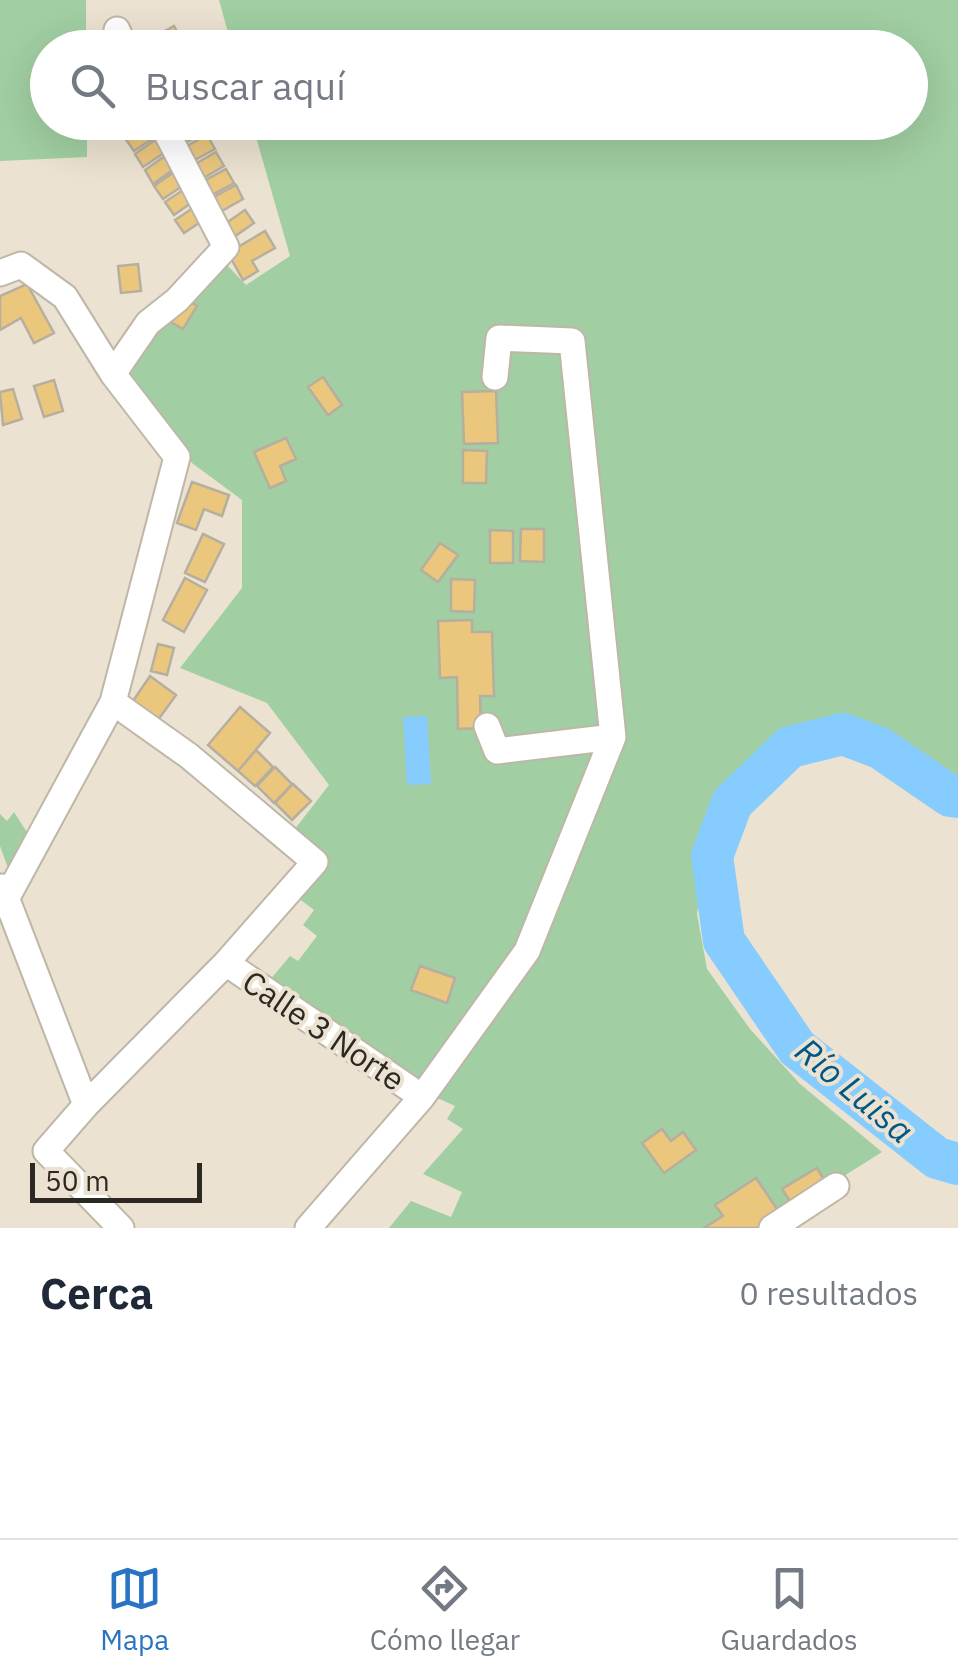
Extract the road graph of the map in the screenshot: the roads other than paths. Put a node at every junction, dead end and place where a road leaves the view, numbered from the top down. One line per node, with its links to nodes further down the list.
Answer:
1 (171, 140): 3 (street)
2 (0, 273): 3 (street)
3 (114, 374): 5 (street)
4 (494, 378): 7 (street)
5 (114, 702): 8 (street); 9 (street)
6 (487, 726): 7 (street)
7 (613, 738): 10 (street)
8 (3, 891): 11 (street)
9 (226, 962): 10 (street, Calle 3 Norte); 11 (street)
10 (422, 1098): 14 (street)
11 (86, 1105): 13 (street)
12 (836, 1186): 15 (street)
13 (121, 1228)
14 (308, 1228)
15 (772, 1228)

